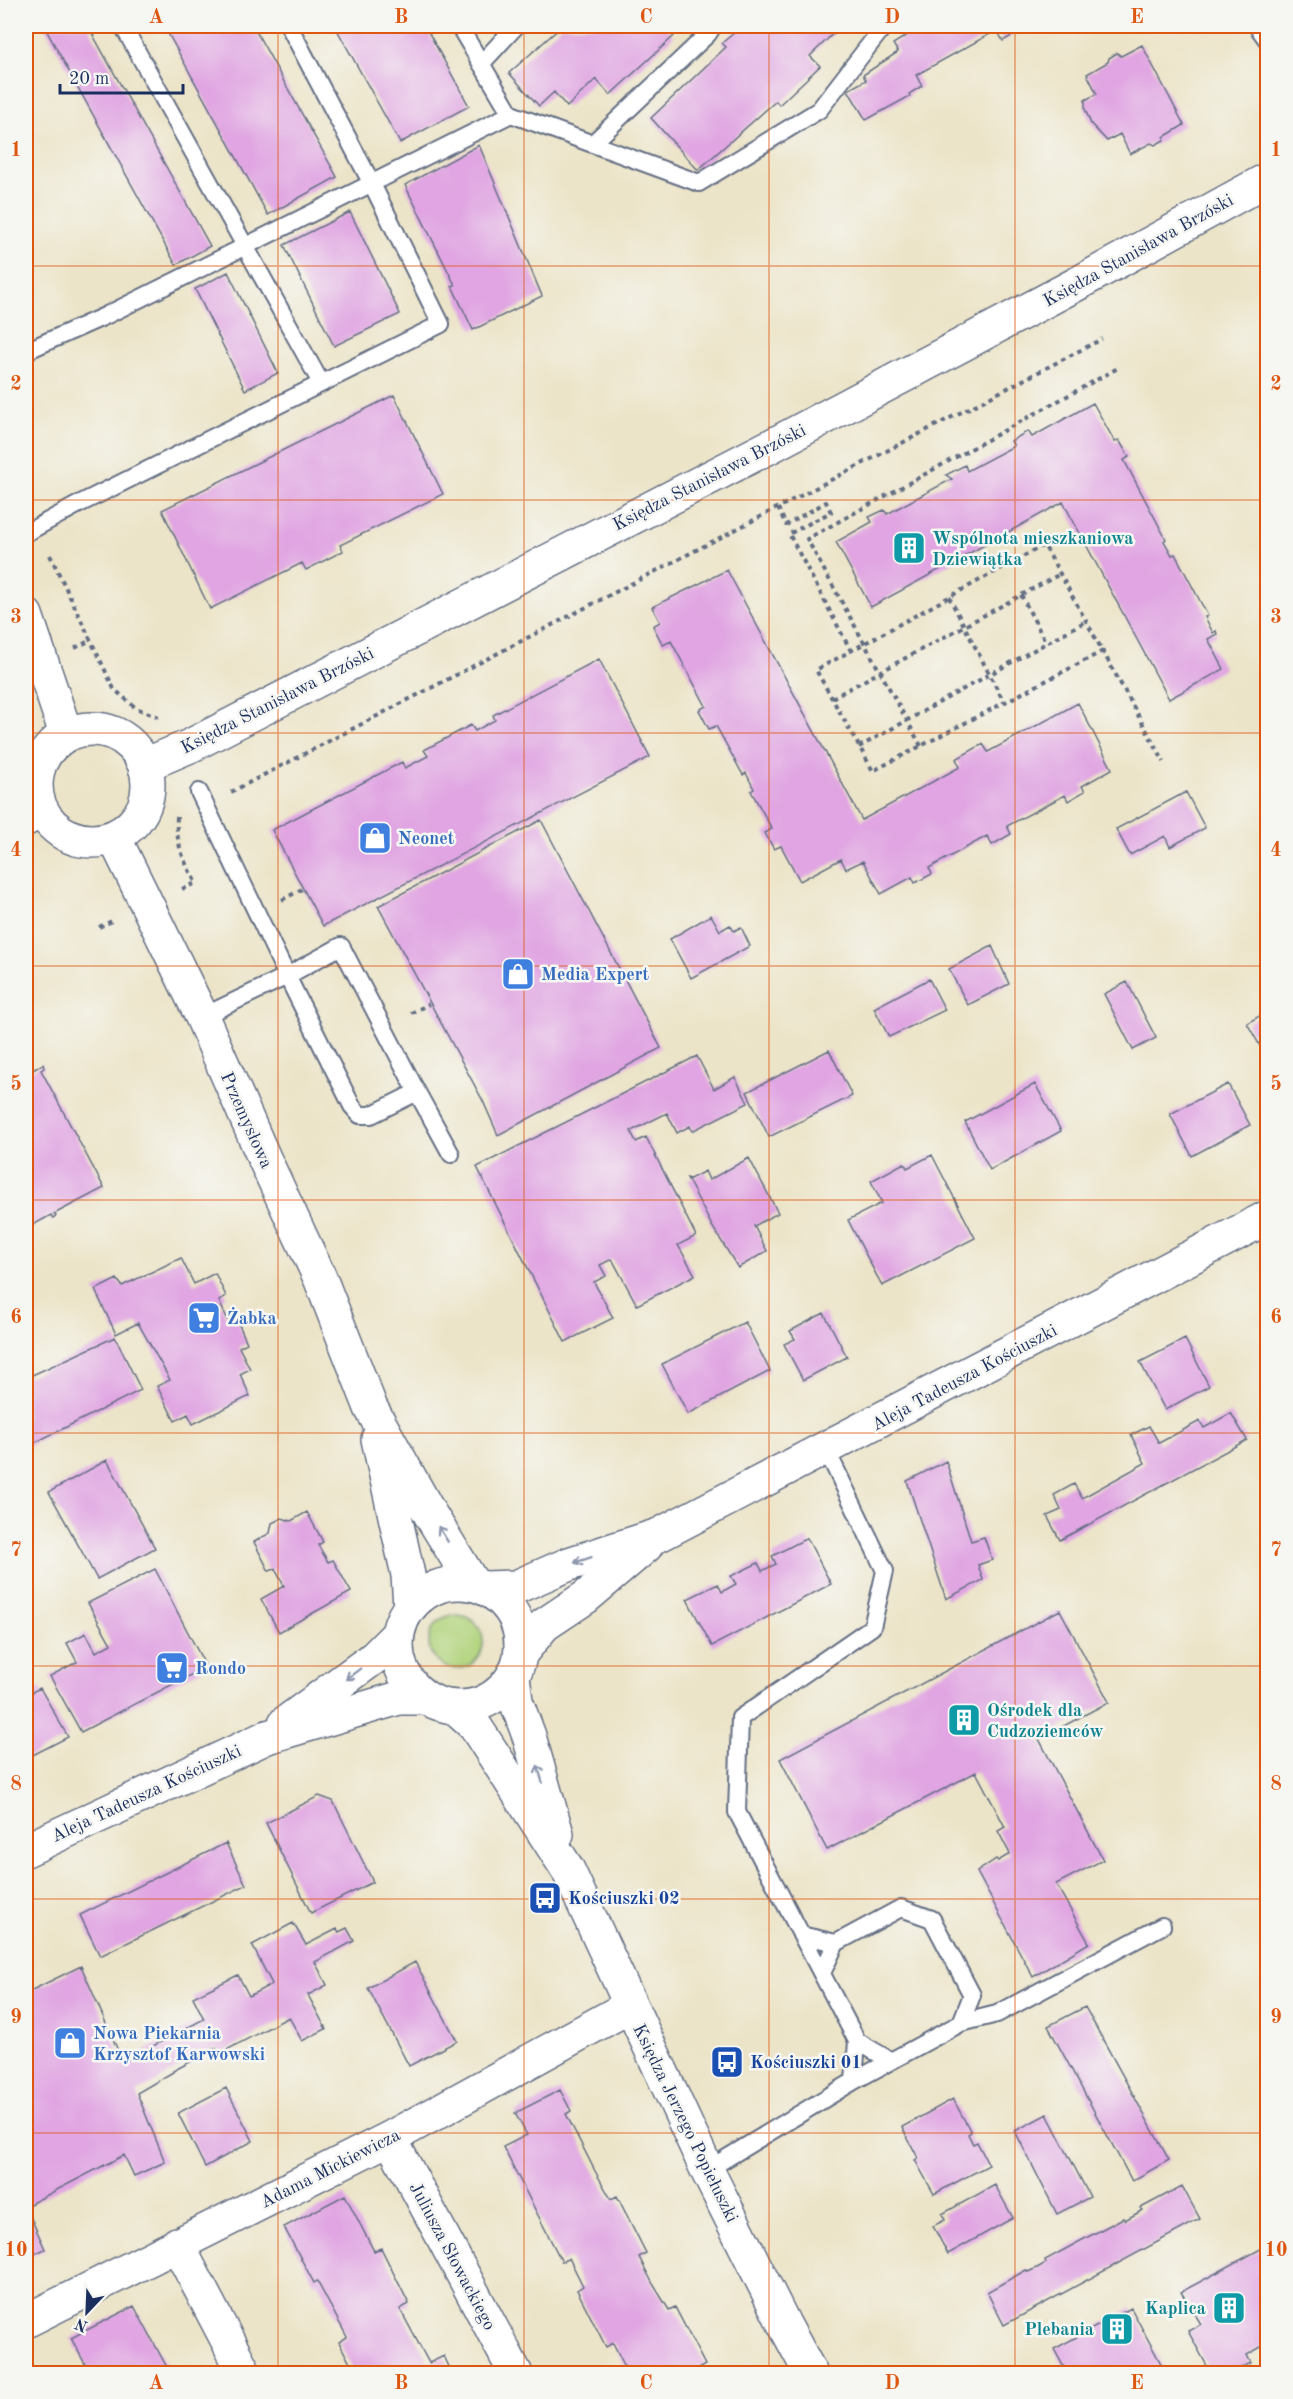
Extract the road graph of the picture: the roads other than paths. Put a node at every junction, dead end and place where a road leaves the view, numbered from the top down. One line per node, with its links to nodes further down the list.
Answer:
1 (123, 26): 14 (lane)
2 (289, 26): 13 (lane)
3 (459, 26): 9 (lane)
4 (516, 26): 9 (lane)
5 (713, 26): 11 (lane)
6 (884, 26): 11 (lane)
7 (1257, 26): 8 (lane)
8 (1268, 41)
9 (481, 64): 10 (lane)
10 (511, 114): 11 (lane); 13 (lane)
11 (592, 144)
12 (1268, 179): 20 (street, Księdza Stanisława Brzóski)
13 (372, 184): 14 (lane); 16 (lane)
14 (246, 247): 15 (lane); 16 (lane)
15 (26, 351)
16 (321, 383): 17 (lane)
17 (31, 530)
18 (26, 615): 19 (street)
19 (66, 734): 20 (street); 22 (street)
20 (145, 765): 23 (street)
21 (199, 792): 24 (lane)
22 (33, 814): 23 (street)
23 (114, 837): 25 (street, Przemysłowa)
24 (287, 976): 25 (lane); 26 (lane); 26 (lane)
25 (202, 1017): 29 (street, Przemysłowa)
26 (417, 1092): 27 (lane)
27 (451, 1154)
28 (1268, 1218): 30 (street, Aleja Tadeusza Kościuszki)
29 (371, 1408): 32 (street, one-way to 29); 33 (street)
30 (826, 1449): 31 (street, Aleja Tadeusza Kościuszki); 41 (lane)
31 (659, 1535): 32 (street, Aleja Tadeusza Kościuszki, one-way to 32); 35 (street, Aleja Tadeusza Kościuszki)
32 (479, 1586): 33 (street); 35 (street)
33 (410, 1606): 34 (street)
34 (397, 1635): 36 (street); 37 (street, Aleja Tadeusza Kościuszki, one-way to 37)
35 (517, 1664): 36 (street); 39 (street, Księdza Jerzego Popiełuszki, one-way to 35)
36 (440, 1703): 37 (street, Aleja Tadeusza Kościuszki); 39 (street, Księdza Jerzego Popiełuszki)
37 (267, 1737): 38 (street, Aleja Tadeusza Kościuszki)
38 (26, 1850)
39 (568, 1870): 44 (street, Księdza Jerzego Popiełuszki)
40 (1161, 1926): 45 (lane)
41 (801, 1935): 42 (lane); 43 (lane)
42 (836, 1943): 43 (lane); 45 (lane)
43 (822, 1973): 46 (lane)
44 (630, 2006): 49 (street, Adama Mickiewicza); 50 (street, Księdza Jerzego Popiełuszki)
45 (961, 2024): 47 (lane)
46 (857, 2041): 47 (lane); 48 (lane)
47 (891, 2061): 48 (lane)
48 (854, 2081): 50 (lane)
49 (390, 2138): 51 (street, Adama Mickiewicza); 54 (street, Juliusza Słowackiego)
50 (707, 2170): 55 (street, Księdza Jerzego Popiełuszki)
51 (177, 2244): 52 (street, Adama Mickiewicza); 53 (street)
52 (26, 2321)
53 (245, 2373)
54 (516, 2373)
55 (811, 2373)

